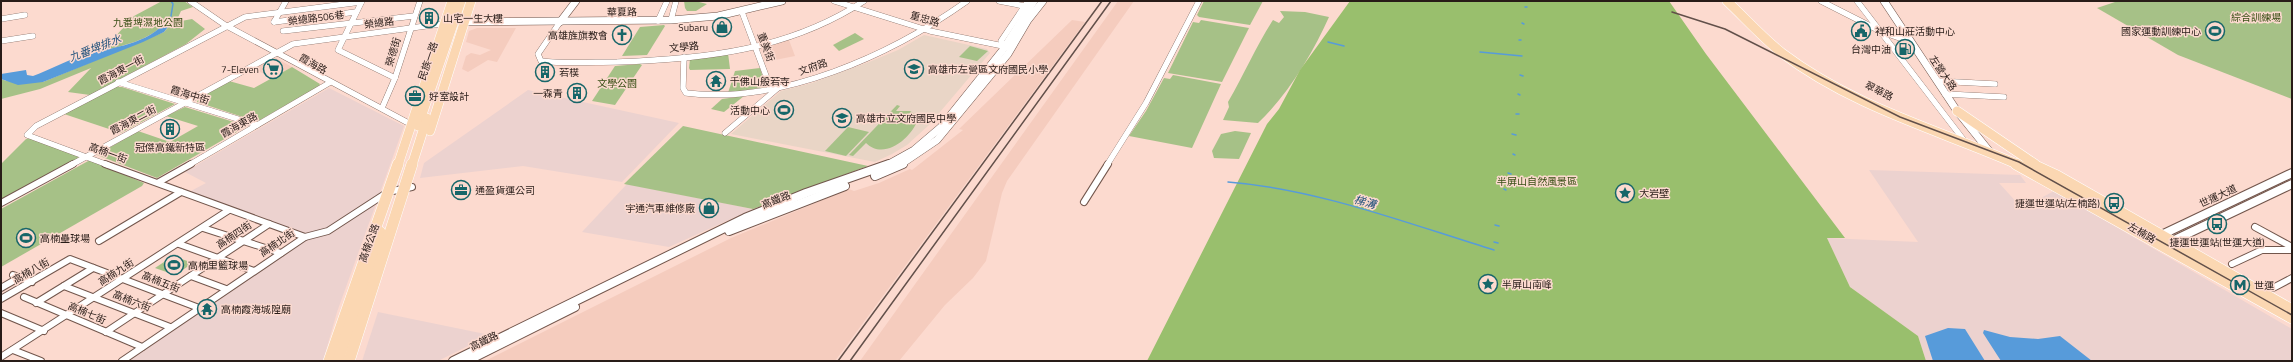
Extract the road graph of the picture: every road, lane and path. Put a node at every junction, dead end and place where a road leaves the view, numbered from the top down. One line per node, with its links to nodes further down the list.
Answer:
1 (190, 1): 41 (street, 霞海路)
2 (285, 1): 3 (street); 30 (street)
3 (293, 1)
4 (420, 1): 34 (street, 榮德街)
5 (452, 1): 39 (main road, 民族一路)
6 (461, 1): 39 (main road, 民族一路)
7 (467, 1): 39 (main road, 民族一路)
8 (472, 1): 39 (main road, 民族一路)
9 (576, 1): 38 (street)
10 (667, 1): 37 (street)
11 (676, 1): 35 (street)
12 (772, 1): 35 (street, 華夏路)
13 (782, 1): 32 (street, 華夏路)
14 (834, 1): 29 (street, 重忠路)
15 (864, 1): 29 (street, 文學路)
16 (967, 1): 43 (street, 文府路)
17 (999, 1): 28 (street)
18 (1028, 1): 28 (street, 高鐵路)
19 (1034, 1): 51 (street, 高鐵路)
20 (1043, 1): 51 (street, 高鐵路)
21 (1199, 1): 81 (street)
22 (1727, 1): 70 (main road, 翠華路)
23 (1733, 1): 70 (main road, 翠華路)
24 (1821, 1): 45 (street)
25 (1857, 1): 45 (street)
26 (1884, 1): 49 (street, 左營大路)
27 (361, 2): 30 (street, 霞海東一街); 31 (street, 榮總路)
28 (1024, 6): 51 (street, 高鐵路)
29 (856, 8): 43 (street, 重忠路); 50 (street, 文學路)
30 (280, 12): 31 (street); 41 (street, 霞海東一街)
31 (356, 12): 40 (street, 榮總路)
32 (742, 12): 35 (street, 華夏路); 50 (street, 重美街)
33 (25, 15): 36 (street)
34 (414, 16): 40 (street, 榮總路506巷); 42 (street, 榮德街)
35 (671, 18): 37 (street, 華夏路)
36 (1, 19)
37 (659, 19): 38 (street, 華夏路)
38 (562, 20): 39 (street, 華夏路); 53 (street, 文學路)
39 (458, 22): 42 (street, 榮總路); 67 (main road, 民族一路); 67 (main road, 民族一路)
40 (352, 23): 44 (street, 榮總路506巷); 47 (street, 榮總路)
41 (225, 26): 52 (street, 霞海路); 56 (street, 霞海東一街)
42 (410, 28): 47 (street, 榮總路); 54 (street, 榮德街)
43 (924, 29): 51 (street, 重忠路); 59 (street, 文府路)
44 (283, 32)
45 (1882, 32): 49 (street); 70 (street)
46 (33, 36): 48 (street)
47 (345, 36): 52 (street, 霞海東二街); 54 (street)
48 (1, 41)
49 (1911, 42): 55 (street, 左營大路)
50 (756, 46): 53 (street, 文學路); 60 (street, 重美街)
51 (1009, 47): 84 (street, 高鐵路)
52 (274, 53): 57 (street, 霞海路); 63 (street, 霞海東二街)
53 (684, 57): 60 (street, 文府路)
54 (395, 78): 64 (street, 榮德街)
55 (1937, 81): 58 (street); 61 (street, 左營大路)
56 (118, 82): 63 (street, 霞海中街); 69 (street, 霞海東一街)
57 (329, 83): 64 (street, 霞海路); 66 (street, 霞海東路)
58 (1995, 84)
59 (780, 87): 60 (street, 文府路); 68 (street)
60 (772, 89)
61 (1945, 94): 62 (street); 65 (street, 左營大路)
62 (2004, 97)
63 (183, 103): 66 (street, 霞海中街); 73 (street, 霞海東二街)
64 (382, 108): 67 (street, 霞海路)
65 (1957, 111): 71 (street, 左營大路); 74 (main road)
66 (257, 125): 76 (street, 霞海東路)
67 (421, 127): 78 (main road); 79 (main road, 高楠公路)
68 (725, 133)
69 (27, 135): 73 (street, 高楠一街)
70 (1964, 140): 71 (main road, 翠華路); 72 (main road, 翠華路)
71 (1982, 144): 72 (street, 左營大路); 74 (main road, 翠華路)
72 (1990, 152): 89 (main road, 左楠路)
73 (85, 156): 76 (street, 高楠一街); 82 (street, 霞海東二街)
74 (2036, 165): 89 (main road, 左楠路)
75 (2292, 173): 89 (street, 世運大道)
76 (159, 182): 80 (street, 高楠一街)
77 (2292, 184): 89 (street, 世運大道)
78 (408, 188): 79 (street, 高楠北街); 122 (main road)
79 (390, 191): 88 (street, 高楠北街); 124 (main road, 高楠公路)
80 (181, 192): 83 (street, 高楠一街); 90 (street)
81 (1084, 202)
82 (1, 203)
83 (229, 210): 85 (street, 高楠一街); 87 (street, 高楠九街)
84 (747, 220): 133 (street, 高鐵路); 134 (street, 高鐵路)
85 (269, 224): 88 (street, 高楠一街); 91 (street, 高楠四街)
86 (2255, 227): 93 (street)
87 (203, 228): 91 (street); 92 (street, 高楠九街)
88 (305, 237): 94 (street, 高楠北街)
89 (2163, 240): 114 (main road, 左楠路); 118 (main road, 左楠路)
90 (99, 241)
91 (244, 241): 94 (street); 95 (street, 高楠四街)
92 (178, 244): 95 (street); 102 (street, 高楠九街)
93 (2292, 249): 97 (street)
94 (281, 253): 99 (street, 高楠北街)
95 (218, 258): 99 (street); 100 (street, 高楠四街)
96 (70, 259): 98 (street, 高楠五街); 103 (street, 高楠八街)
97 (2232, 264)
98 (93, 268): 102 (street, 高楠五街); 104 (street)
99 (254, 271): 107 (street, 高楠北街)
100 (191, 276): 107 (street); 108 (street, 高楠四街)
101 (2292, 278): 106 (street)
102 (124, 279): 108 (street, 高楠五街); 110 (street, 高楠九街)
103 (32, 282): 105 (street); 111 (street, 高楠八街)
104 (64, 286): 110 (street, 高楠六街); 112 (street)
105 (1, 288)
106 (2273, 288)
107 (226, 289): 113 (street, 高楠北街)
108 (164, 294): 113 (street, 高楠五街); 115 (street, 高楠四街)
109 (24, 297): 112 (street, 高楠七街)
110 (96, 298): 115 (street, 高楠六街); 117 (street, 高楠九街)
111 (1, 299)
112 (36, 303): 117 (street, 高楠七街)
113 (199, 308): 119 (street, 高楠北街)
114 (2292, 310)
115 (135, 313): 119 (street, 高楠六街); 121 (street, 高楠四街)
116 (1, 314): 120 (street)
117 (68, 315): 120 (street, 高楠九街); 121 (street, 高楠七街)
118 (2292, 318)
119 (170, 327): 123 (street, 高楠北街)
120 (44, 331): 125 (street, 高楠九街)
121 (106, 332): 123 (street, 高楠七街)
122 (358, 345): 124 (main road); 131 (main road); 132 (main road)
123 (142, 347): 128 (street, 高楠北街)
124 (337, 348): 129 (main road, 高楠公路); 130 (main road, 高楠公路)
125 (13, 350): 126 (street, 高楠九街); 127 (street)
126 (3, 354)
127 (41, 361)
128 (122, 361)
129 (329, 361)
130 (338, 361)
131 (350, 361)
132 (356, 361)
133 (454, 361)
134 (467, 361)

